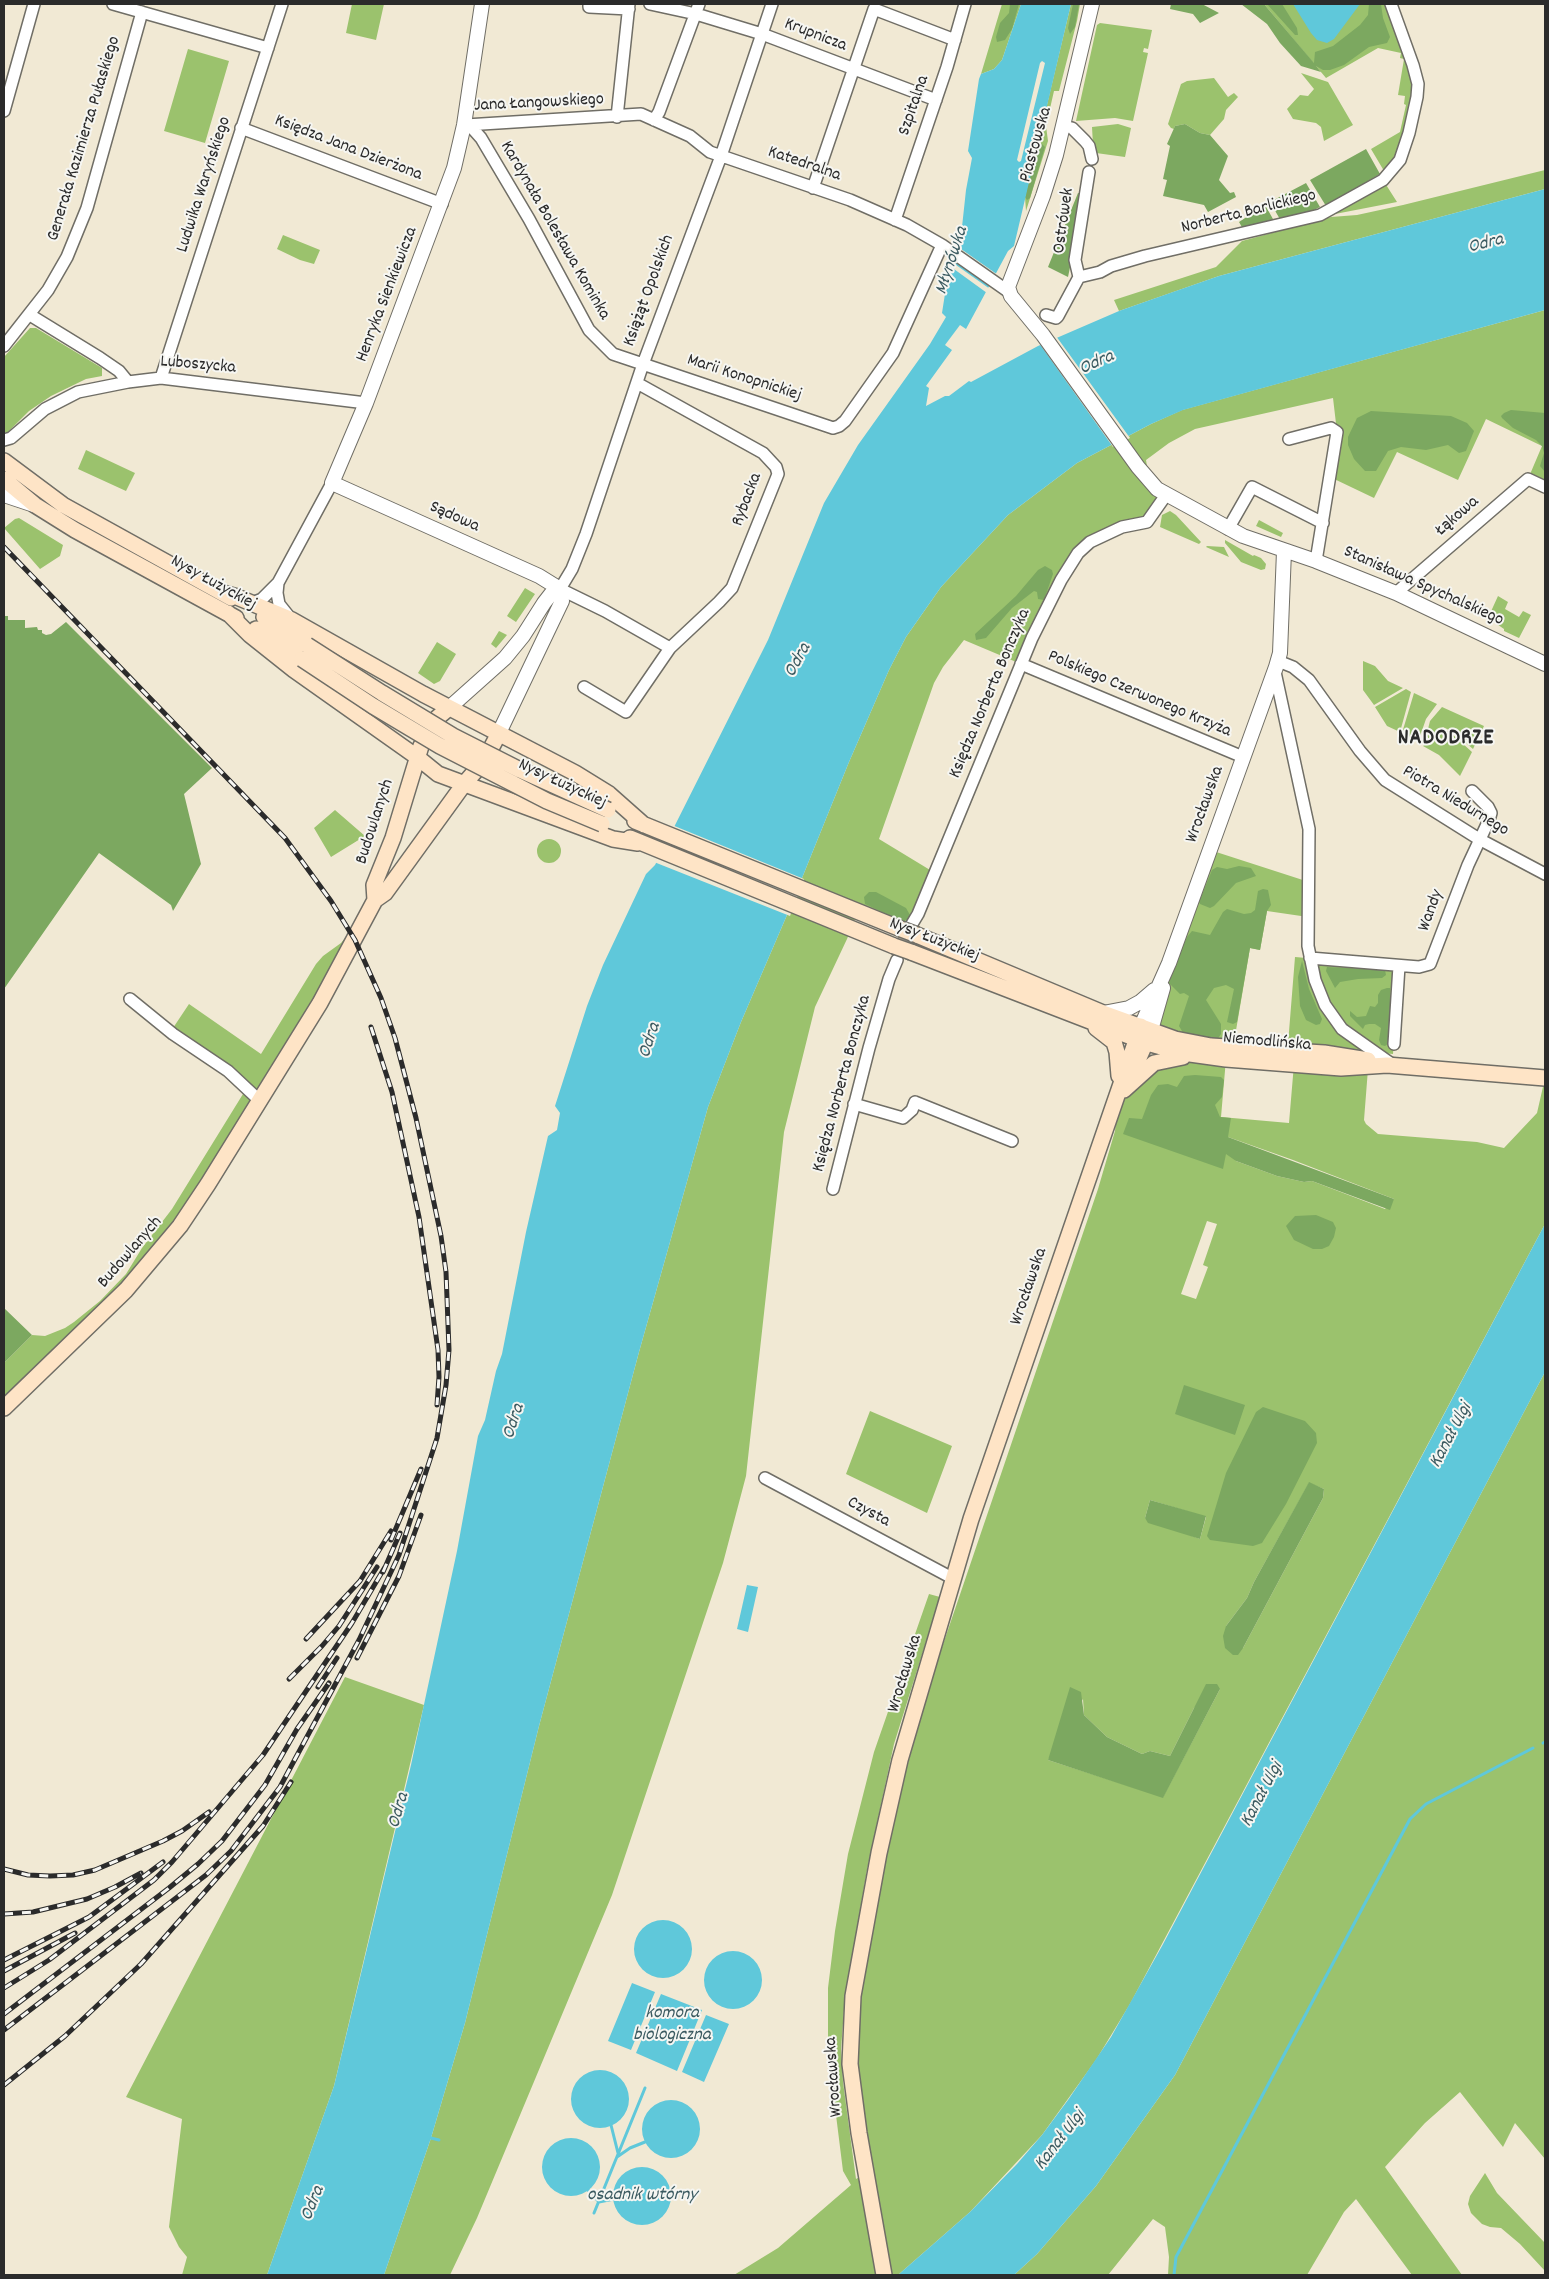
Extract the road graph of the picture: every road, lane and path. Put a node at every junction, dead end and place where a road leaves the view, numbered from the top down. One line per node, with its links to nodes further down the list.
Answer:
1 (34, 4): 20 (street)
2 (113, 4): 14 (street)
3 (282, 4): 17 (street, Ludwika Waryńskiego)
4 (482, 4): 24 (street, Henryka Sienkiewicza)
5 (589, 4): 11 (street)
6 (650, 4): 13 (street, Krupnicza)
7 (772, 4): 15 (street, Książąt Opolskich)
8 (965, 4): 16 (street, Szpitalna)
9 (1092, 4): 23 (street, Piastowska)
10 (1391, 4): 33 (street, Norberta Barlickiego)
11 (629, 6): 21 (street)
12 (873, 7): 16 (street); 18 (street)
13 (698, 9): 15 (street, Krupnicza); 22 (street)
14 (142, 12): 17 (street); 35 (street, Generała Kazimierza Pułaskiego)
15 (762, 34): 18 (street, Krupnicza); 26 (street, Książąt Opolskich)
16 (955, 40): 19 (street, Szpitalna)
17 (268, 48): 25 (street, Ludwika Waryńskiego)
18 (854, 69): 19 (street, Krupnicza); 29 (street)
19 (936, 100): 31 (street, Szpitalna)
20 (4, 111)
21 (617, 117): 22 (street, Jana Łangowskiego); 24 (street, Jana Łangowskiego)
22 (654, 120): 26 (street, Katedralna)
23 (1063, 126): 27 (street); 34 (street, Piastowska)
24 (473, 127): 30 (street, Henryka Sienkiewicza); 38 (street, Kardynała Bolesława Kominka)
25 (241, 128): 30 (street, Księdza Jana Dzierżona); 39 (street, Ludwika Waryńskiego)
26 (721, 156): 29 (street, Katedralna); 38 (street, Książąt Opolskich)
27 (1092, 159)
28 (1089, 172): 33 (street, Ostrówek)
29 (813, 188): 31 (street, Katedralna)
30 (442, 204): 42 (street, Henryka Sienkiewicza)
31 (895, 220): 32 (street, Katedralna)
32 (942, 245): 34 (street, Katedralna); 38 (street, Marii Konopnickiej)
33 (1079, 277): 36 (street, Ostrówek)
34 (1009, 292): 52 (street, Stanisława Spychalskiego)
35 (30, 315): 37 (street, Generała Kazimierza Pułaskiego); 40 (street)
36 (1046, 315)
37 (4, 346)
38 (643, 364): 41 (street, Książąt Opolskich)
39 (161, 378): 40 (street, Luboszycka); 42 (street, Luboszycka)
40 (128, 382): 43 (street, Luboszycka)
41 (637, 383): 59 (street, Książąt Opolskich); 65 (street, Rybacka)
42 (366, 403): 49 (street, Henryka Sienkiewicza)
43 (7, 439)
44 (1289, 439): 54 (street)
45 (4, 461): 47 (main road, Nysy Łużyckiej)
46 (4, 467): 47 (street)
47 (23, 476): 61 (main road, Nysy Łużyckiej)
48 (4, 479): 53 (main road, Nysy Łużyckiej)
49 (332, 483): 58 (street, Henryka Sienkiewicza); 59 (street, Sądowa)
50 (1545, 487): 60 (street, Łąkowa)
51 (4, 495): 53 (street)
52 (1166, 495): 55 (street, Stanisława Spychalskiego); 67 (street, Księdza Norberta Bonczyka)
53 (35, 505): 63 (main road, Nysy Łużyckiej)
54 (1323, 523): 55 (street); 57 (street)
55 (1228, 529): 56 (street, Stanisława Spychalskiego)
56 (1284, 551): 57 (street, Stanisława Spychalskiego); 69 (street, Wrocławska)
57 (1316, 561): 60 (street, Stanisława Spychalskiego)
58 (278, 583): 62 (street, Henryka Sienkiewicza); 64 (street)
59 (560, 589): 65 (street); 71 (street, Książąt Opolskich); 72 (street, Książąt Opolskich)
60 (1396, 592): 68 (street, Stanisława Spychalskiego)
61 (223, 593): 62 (main road); 66 (main road, Nysy Łużyckiej)
62 (252, 603): 64 (main road)
63 (228, 613): 66 (main road, Nysy Łużyckiej); 73 (main road)
64 (292, 620): 71 (main road)
65 (670, 648): 70 (street)
66 (305, 652): 77 (main road, Nysy Łużyckiej, bridge); 78 (main road, Nysy Łużyckiej, bridge)
67 (1021, 664): 74 (street, Polskiego Czerwonego Krzyża); 82 (street, Księdza Norberta Bonczyka)
68 (1545, 664)
69 (1276, 666): 74 (street, Wrocławska); 79 (street, Piotra Niedurnego); 84 (street)
70 (584, 687)
71 (448, 708): 72 (main road); 73 (main road, Budowlanych)
72 (498, 735): 75 (main road, Budowlanych); 77 (main road)
73 (417, 757): 75 (main road); 81 (main road, Budowlanych)
74 (1243, 757): 85 (street, Wrocławska)
75 (464, 784): 78 (main road); 81 (main road, Budowlanych)
76 (1472, 791): 79 (street, Wandy)
77 (644, 825): 82 (main road, Nysy Łużyckiej)
78 (614, 835): 83 (main road, Nysy Łużyckiej)
79 (1479, 840): 80 (street, Piotra Niedurnego); 86 (street, Wandy)
80 (1545, 874)
81 (375, 900): 99 (main road, Budowlanych)
82 (910, 929): 89 (main road, Nysy Łużyckiej)
83 (901, 953): 90 (main road, Nysy Łużyckiej); 100 (street, Księdza Norberta Bonczyka)
84 (1310, 958): 86 (street, Wandy); 91 (street)
85 (1169, 963): 87 (street, Wrocławska); 92 (street, Wrocławska)
86 (1399, 966): 93 (street)
87 (1158, 986): 89 (street); 92 (street, Wrocławska)
88 (130, 999): 99 (street)
89 (1103, 1013): 92 (main road, Nysy Łużyckiej)
90 (1080, 1017): 92 (main road, Nysy Łużyckiej); 98 (main road)
91 (1346, 1033): 95 (street); 96 (street)
92 (1143, 1034): 94 (main road, Niemodlińska); 95 (main road, Niemodlińska); 98 (main road, Wrocławska)
93 (1394, 1044)
94 (1198, 1056): 96 (main road, Niemodlińska); 98 (main road)
95 (1341, 1056): 96 (main road, Niemodlińska)
96 (1390, 1065): 97 (main road, Niemodlińska)
97 (1545, 1078)
98 (1119, 1093): 105 (main road, Wrocławska)
99 (259, 1100): 103 (main road, Budowlanych)
100 (854, 1104): 101 (street); 102 (street, Księdza Norberta Bonczyka)
101 (1012, 1141)
102 (833, 1189)
103 (4, 1408)
104 (765, 1478): 105 (street, Czysta)
105 (954, 1579): 106 (main road, Wrocławska)
106 (884, 2275)

